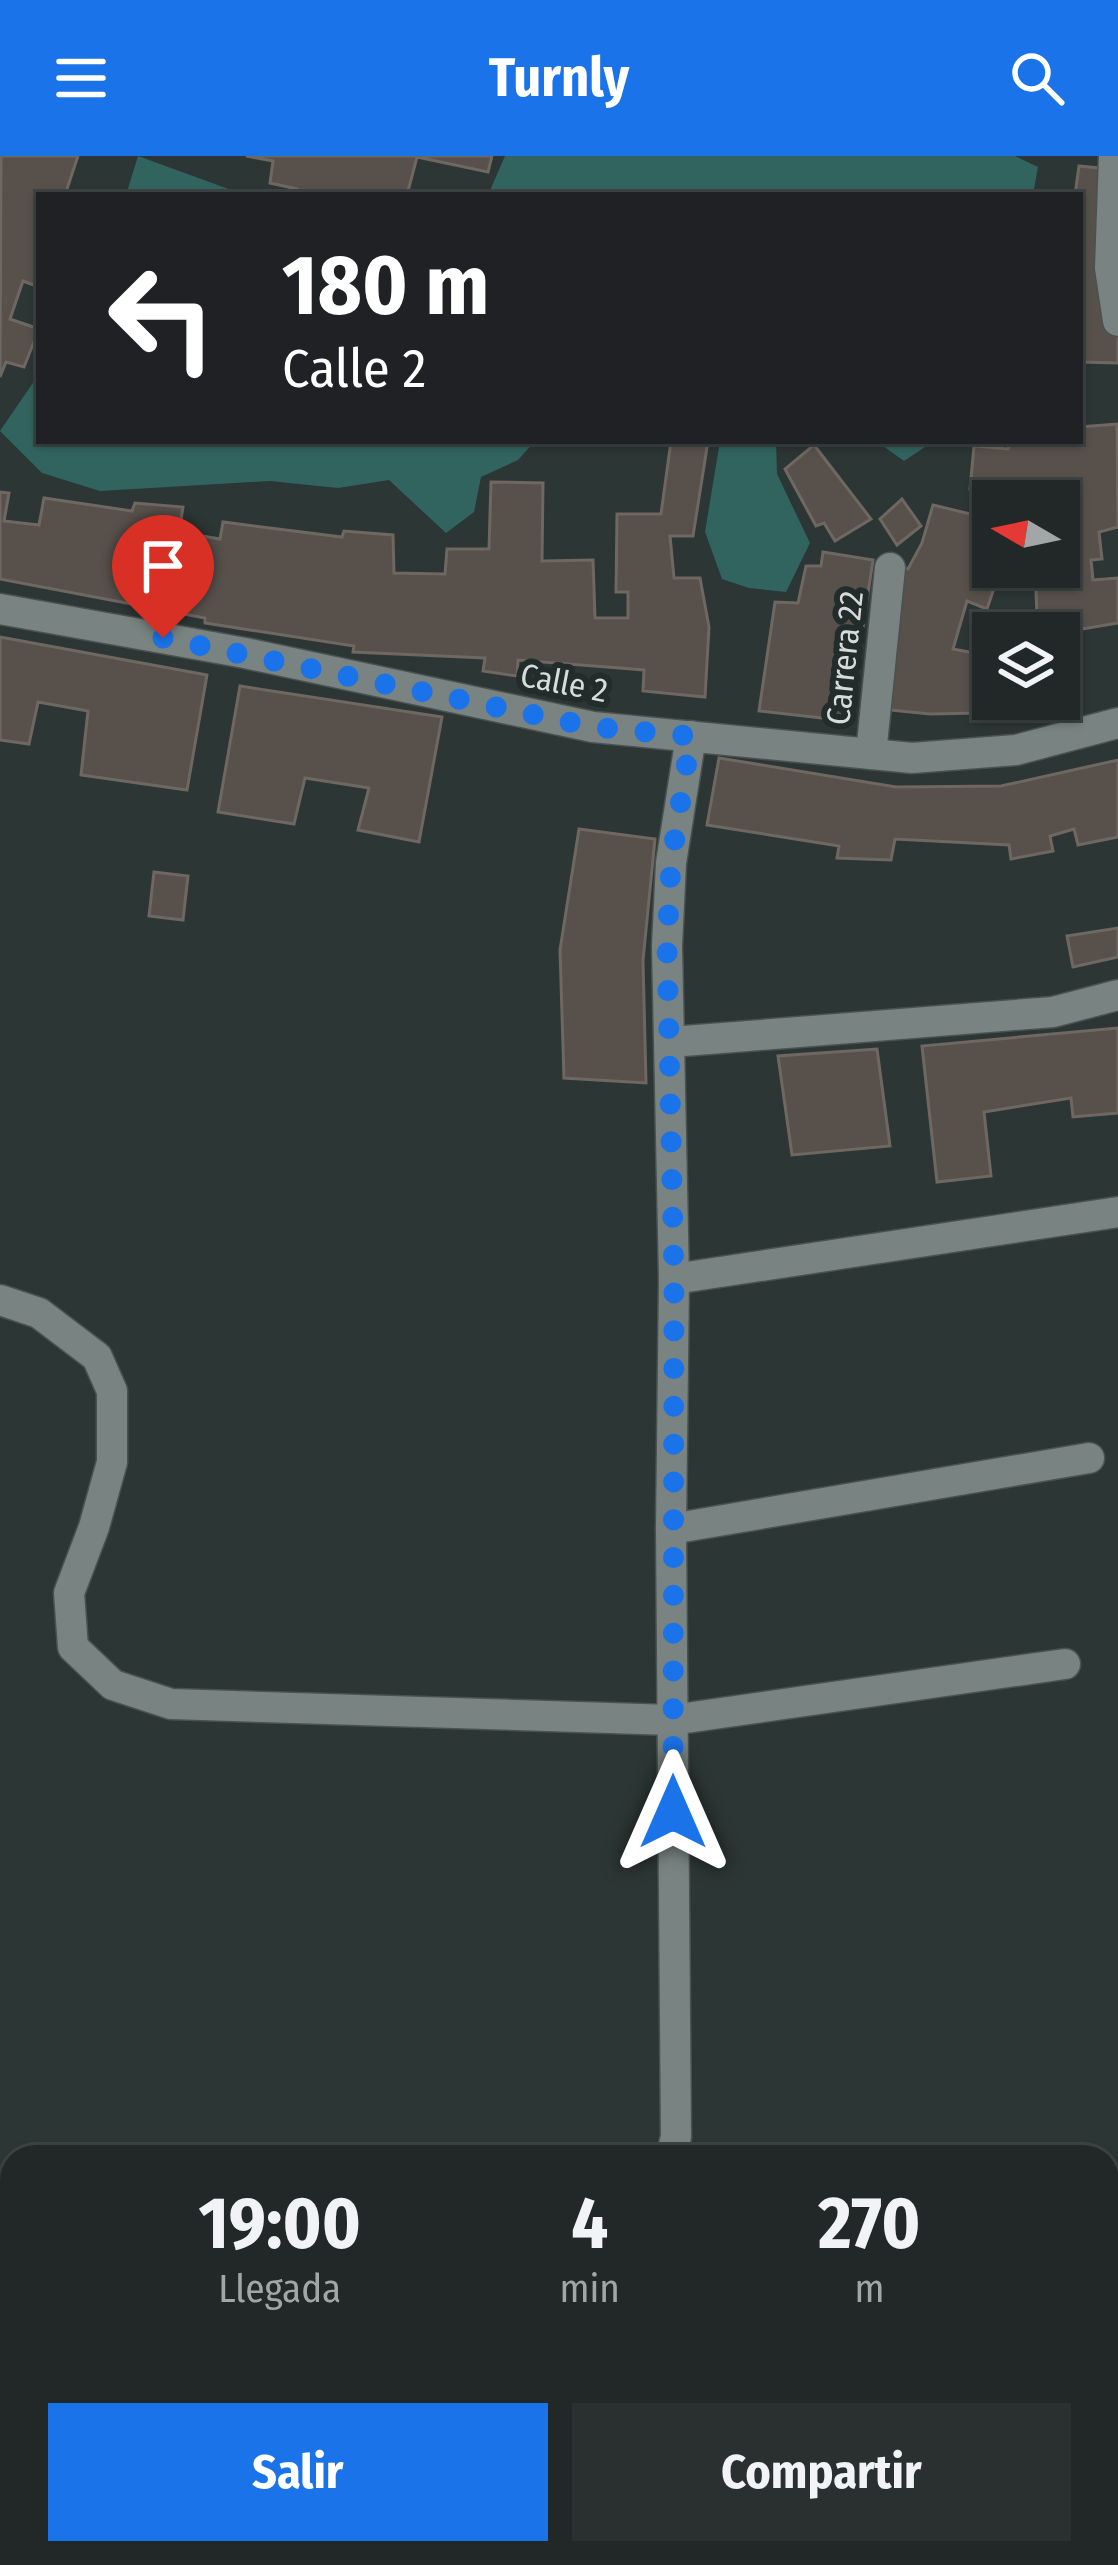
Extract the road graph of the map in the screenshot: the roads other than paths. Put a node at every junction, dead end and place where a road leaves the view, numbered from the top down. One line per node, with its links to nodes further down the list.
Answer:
1 (1114, 156): 2 (street)
2 (1118, 321)
3 (890, 568): 7 (street, Carrera 22)
4 (0, 609): 6 (street, Calle 2)
5 (1118, 723): 7 (street, Calle 2)
6 (691, 736): 7 (street, Calle 2); 9 (street)
7 (871, 754)
8 (1118, 995): 9 (street)
9 (671, 1042): 11 (street)
10 (1118, 1212): 11 (street)
11 (674, 1279): 14 (street)
12 (0, 1300): 16 (street)
13 (1089, 1458): 14 (street)
14 (670, 1529): 16 (street)
15 (1065, 1664): 16 (street)
16 (672, 1720): 17 (street)
17 (674, 2145)

